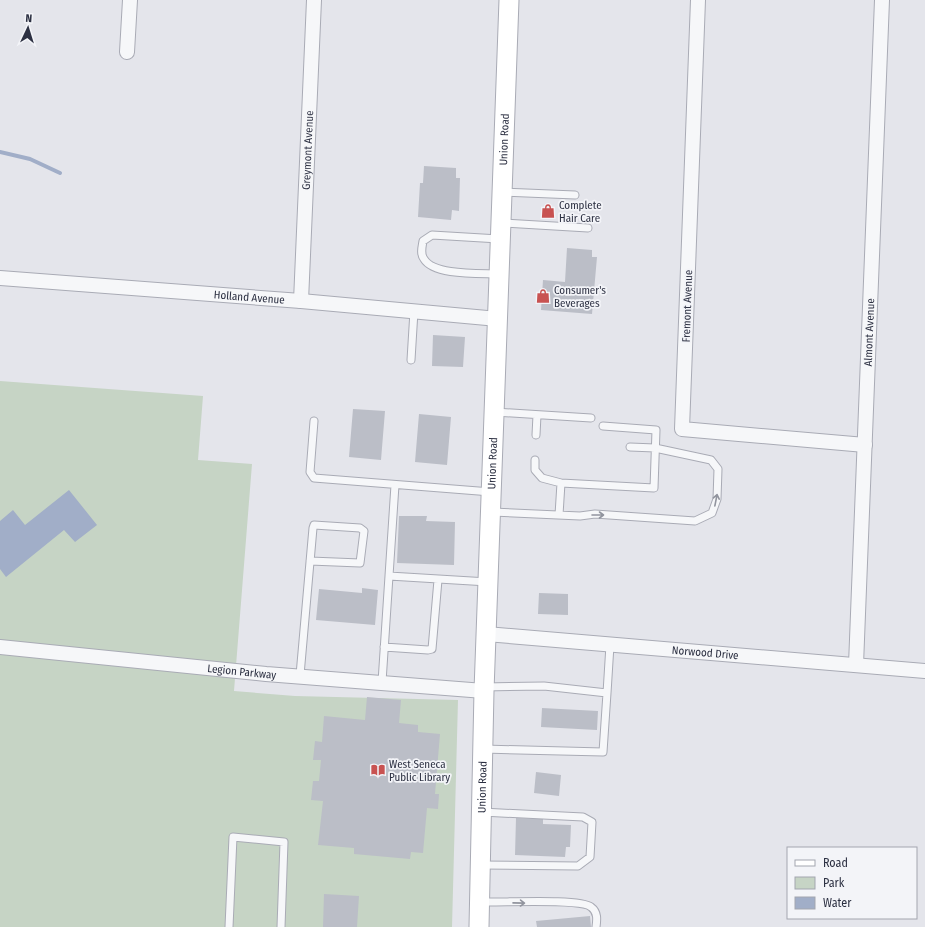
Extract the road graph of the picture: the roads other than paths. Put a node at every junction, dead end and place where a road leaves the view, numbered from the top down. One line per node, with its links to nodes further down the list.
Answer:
1 (130, 0): 6 (street)
2 (314, 0): 13 (street, Greymont Avenue)
3 (509, 0): 7 (main road, Union Road)
4 (698, 0): 23 (street, Fremont Avenue)
5 (882, 0): 23 (street, Almont Avenue)
6 (127, 52)
7 (503, 192): 8 (lane); 10 (main road, Union Road)
8 (575, 195)
9 (588, 228): 10 (lane)
10 (501, 231): 11 (main road, Union Road); 11 (lane)
11 (500, 274): 15 (main road, Union Road)
12 (0, 278): 13 (street, Holland Avenue)
13 (301, 301): 14 (street, Holland Avenue)
14 (414, 311): 15 (street, Holland Avenue); 16 (lane)
15 (498, 319): 17 (main road, Union Road)
16 (411, 360)
17 (494, 412): 18 (lane); 29 (main road, Union Road)
18 (537, 415): 19 (lane); 22 (lane)
19 (591, 418)
20 (314, 421): 28 (lane)
21 (603, 426): 25 (lane)
22 (536, 435)
23 (865, 445): 40 (street, Almont Avenue)
24 (630, 446): 25 (lane)
25 (655, 448): 27 (lane); 31 (lane, one-way to 25)
26 (535, 460): 27 (lane)
27 (561, 483): 31 (lane)
28 (395, 485): 29 (lane); 33 (lane)
29 (491, 492): 30 (main road, Union Road)
30 (491, 512): 31 (lane); 35 (main road, Union Road)
31 (559, 515)
32 (310, 560): 32 (lane); 42 (lane)
33 (389, 576): 34 (lane); 39 (lane)
34 (438, 580): 35 (lane); 39 (lane)
35 (488, 582): 36 (main road, Union Road)
36 (486, 634): 37 (street, Norwood Drive); 44 (main road, Union Road)
37 (610, 644): 40 (street, Norwood Drive); 45 (lane)
38 (0, 647): 42 (street, Legion Parkway)
39 (384, 647): 43 (lane)
40 (856, 665): 41 (street, Norwood Drive)
41 (925, 671)
42 (300, 676): 43 (street, Legion Parkway)
43 (382, 682): 44 (street, Legion Parkway)
44 (484, 689): 45 (lane); 46 (main road, Union Road)
45 (607, 693): 46 (lane)
46 (483, 749): 47 (main road, Union Road)
47 (482, 812): 48 (main road, Union Road); 48 (lane)
48 (481, 865): 49 (main road, Union Road)
49 (480, 902): 52 (main road, Union Road); 53 (lane, one-way to 53)
50 (229, 927): 51 (lane)
51 (281, 927)
52 (479, 927)
53 (596, 927)

